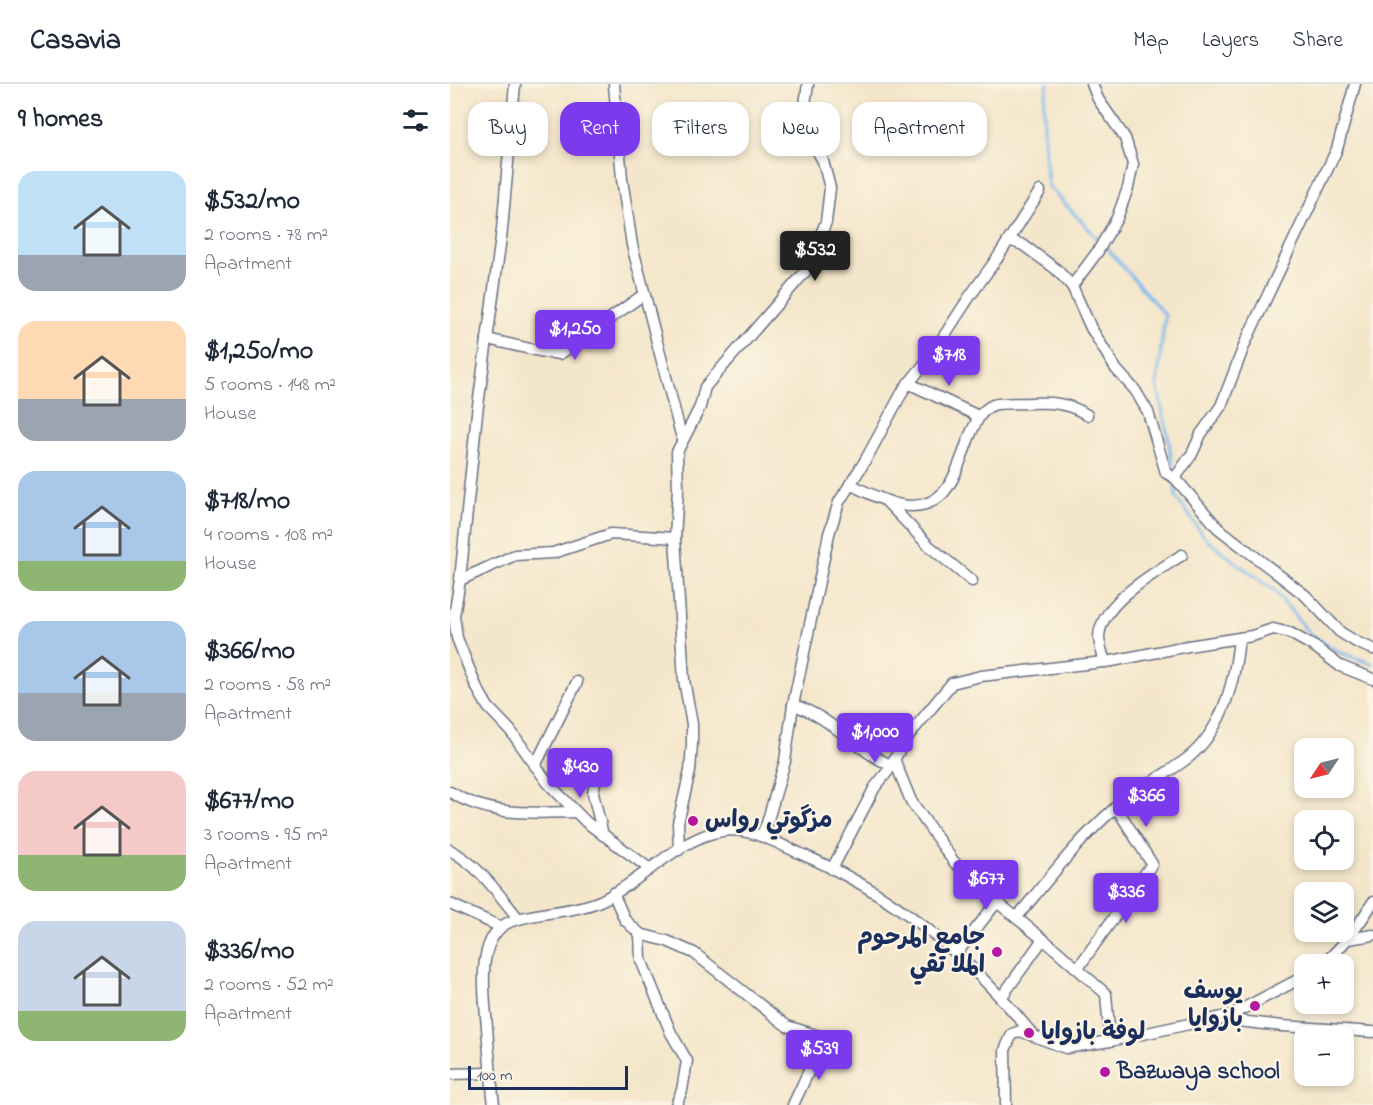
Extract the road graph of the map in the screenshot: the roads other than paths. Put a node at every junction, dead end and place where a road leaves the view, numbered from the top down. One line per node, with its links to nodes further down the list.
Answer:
1 (514, 84): 10 (street)
2 (614, 84): 9 (street)
3 (808, 84): 14 (street)
4 (1092, 84): 8 (street)
5 (1355, 84): 15 (street)
6 (1040, 191): 7 (street)
7 (1009, 240): 8 (street); 11 (street)
8 (1072, 286): 15 (street)
9 (644, 295): 10 (street); 14 (street)
10 (488, 339): 20 (street)
11 (908, 383): 13 (street); 16 (street)
12 (1087, 415): 13 (street)
13 (978, 416): 17 (street)
14 (682, 439): 18 (street)
15 (1175, 478): 24 (street)
16 (850, 484): 17 (street); 28 (street)
17 (887, 502): 21 (street)
18 (675, 538): 20 (street); 38 (street)
19 (1182, 555): 25 (street)
20 (460, 580): 22 (street)
21 (972, 581)
22 (453, 634): 31 (street)
23 (1239, 638): 25 (street); 26 (street); 33 (street)
24 (1373, 649)
25 (1105, 662): 30 (street)
26 (1373, 679)
27 (577, 682): 31 (street)
28 (793, 705): 30 (street); 36 (street)
29 (599, 762): 35 (street)
30 (892, 762): 40 (street); 42 (street)
31 (535, 766): 34 (street)
32 (450, 792): 34 (street)
33 (1116, 807): 45 (street); 56 (street)
34 (576, 812): 35 (street)
35 (603, 836): 39 (street)
36 (761, 836): 38 (street); 40 (street)
37 (450, 850): 46 (street)
38 (679, 850): 39 (street)
39 (650, 869): 41 (street)
40 (832, 869): 54 (street)
41 (613, 893): 46 (street); 49 (street)
42 (997, 902): 45 (street); 54 (street)
43 (1373, 902): 48 (street)
44 (450, 904): 47 (street)
45 (1017, 917): 52 (street)
46 (519, 919): 47 (street)
47 (501, 927): 63 (street)
48 (1354, 930)
49 (640, 934): 66 (street); 67 (street)
50 (1373, 934): 51 (street)
51 (1354, 938)
52 (1043, 939): 56 (street); 58 (street)
53 (1345, 942): 55 (street)
54 (957, 953): 58 (street)
55 (1333, 954)
56 (1078, 968): 62 (street)
57 (1294, 982): 59 (street)
58 (1001, 998): 61 (street)
59 (1217, 1018): 60 (street); 62 (street)
60 (1373, 1032)
61 (1033, 1035): 62 (street); 68 (street)
62 (1110, 1041)
63 (490, 1073): 64 (street); 65 (street)
64 (450, 1074)
65 (494, 1105)
66 (676, 1105)
67 (793, 1105)
68 (1006, 1105)

